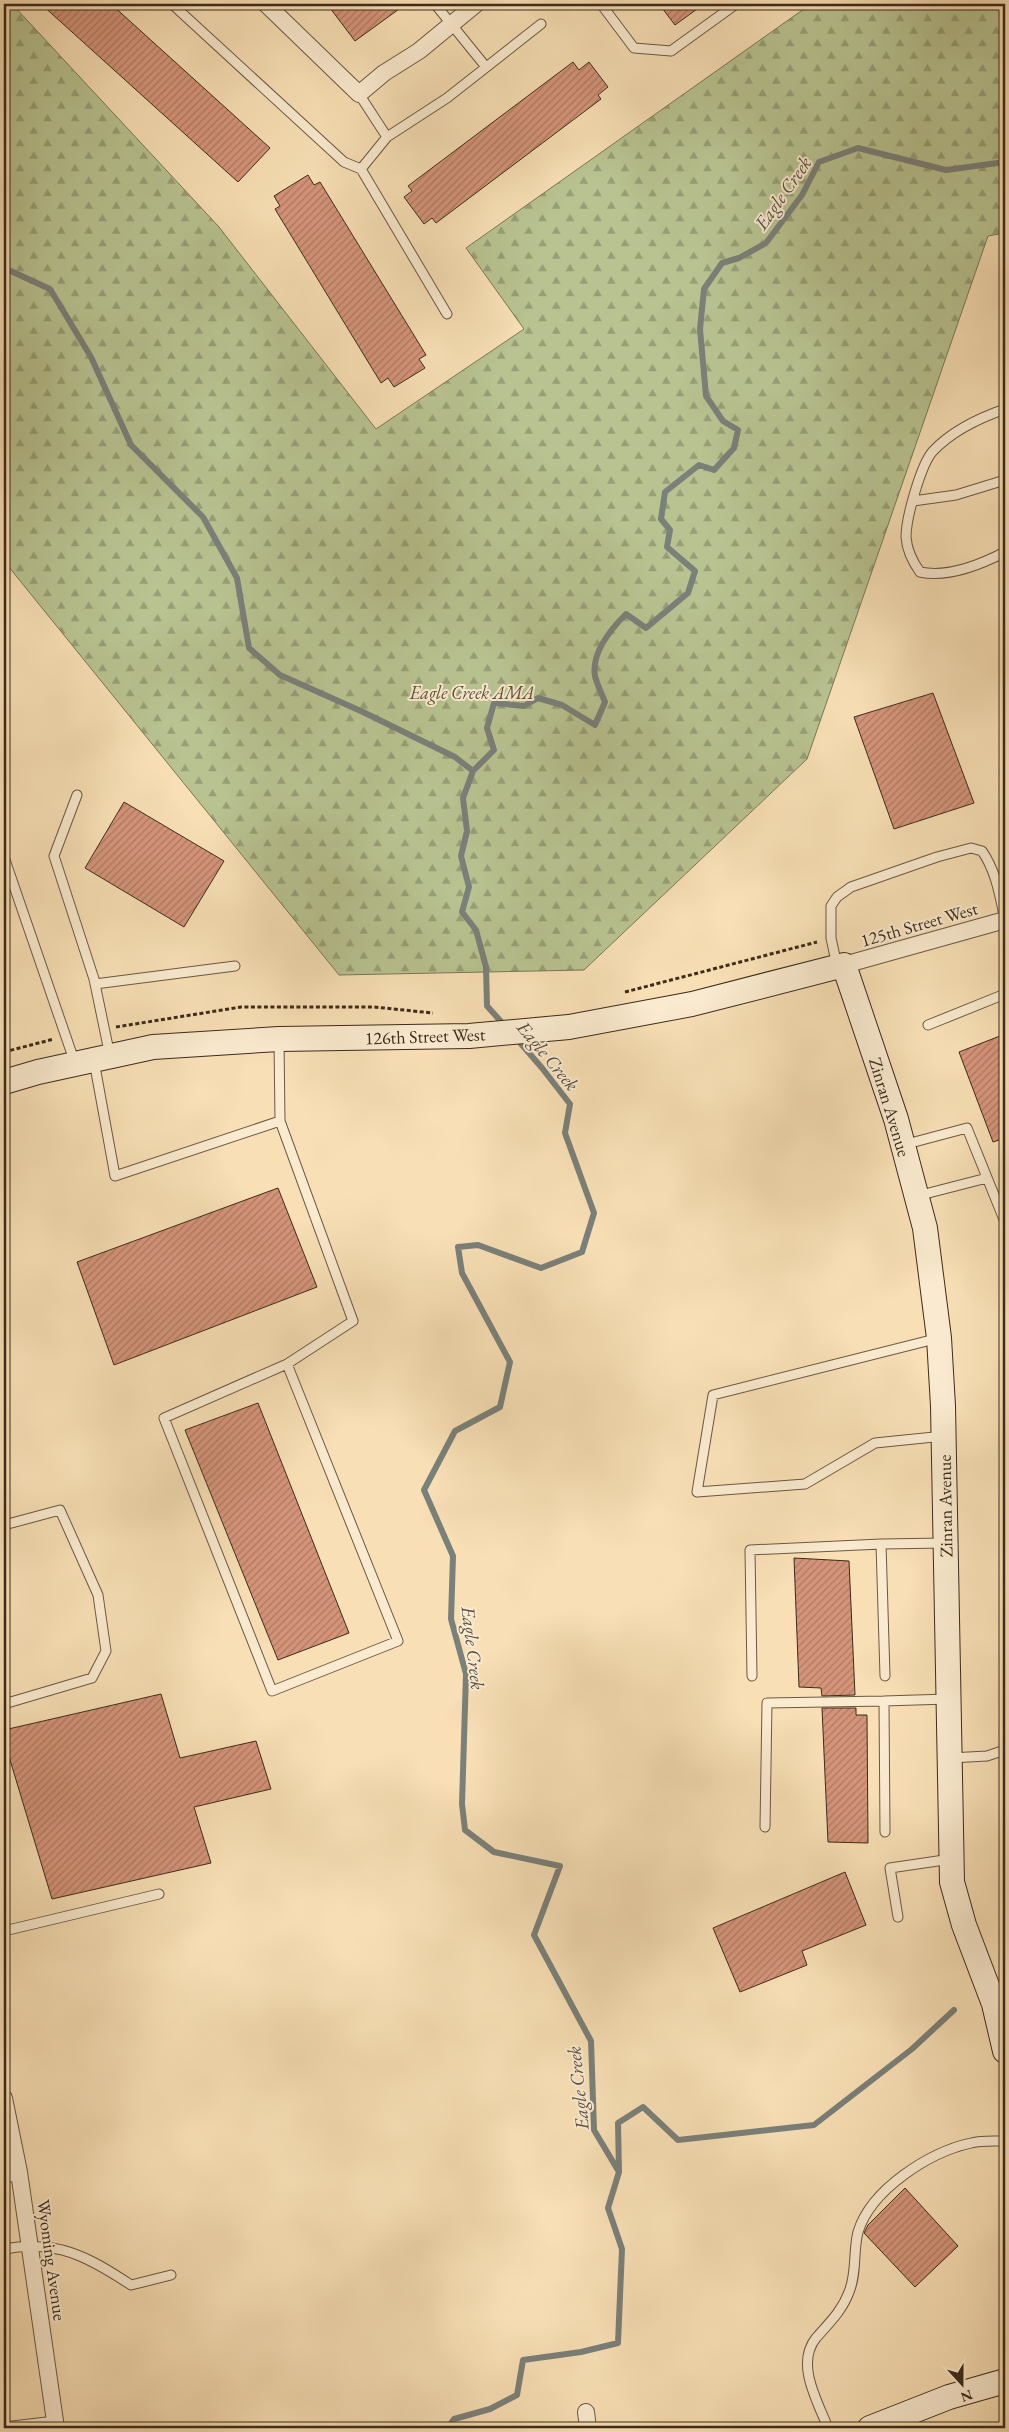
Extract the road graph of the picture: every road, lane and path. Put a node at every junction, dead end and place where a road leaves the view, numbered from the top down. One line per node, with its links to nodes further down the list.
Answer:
1 (172, 4): 12 (lane)
2 (266, 4): 10 (street)
3 (434, 4): 8 (lane)
4 (476, 4): 8 (street)
5 (601, 4): 6 (lane)
6 (736, 4)
7 (541, 24): 9 (lane)
8 (451, 25): 9 (lane); 10 (street)
9 (486, 67): 11 (lane)
10 (359, 94): 11 (lane)
11 (387, 137): 12 (lane)
12 (361, 168): 13 (lane)
13 (447, 314)
14 (1005, 409): 16 (lane)
15 (1005, 480): 16 (lane)
16 (913, 501): 17 (lane)
17 (1005, 552)
18 (77, 795): 24 (lane)
19 (4, 857): 30 (lane)
20 (1005, 920): 21 (lane); 23 (street, 125th Street West)
21 (831, 938): 23 (lane); 25 (path)
22 (235, 966): 24 (lane)
23 (841, 966): 31 (street, 126th Street West); 36 (street, Zinran Avenue)
24 (95, 984): 29 (lane)
25 (618, 994)
26 (1005, 994): 28 (lane)
27 (440, 1013): 29 (path)
28 (928, 1025)
29 (104, 1029): 33 (lane)
30 (66, 1036): 32 (path); 33 (lane)
31 (279, 1039): 33 (street, 126th Street West); 35 (lane)
32 (4, 1052)
33 (93, 1060): 34 (street, 126th Street West); 35 (lane)
34 (4, 1082)
35 (280, 1122): 41 (lane)
36 (903, 1145): 37 (lane); 38 (street, Zinran Avenue)
37 (987, 1178): 38 (lane); 39 (lane)
38 (916, 1196): 40 (street, Zinran Avenue)
39 (1005, 1222)
40 (939, 1338): 42 (street, Zinran Avenue); 42 (lane)
41 (287, 1364): 41 (lane)
42 (944, 1436): 44 (street, Zinran Avenue)
43 (4, 1525): 50 (lane)
44 (946, 1543): 45 (lane); 48 (street, Zinran Avenue)
45 (881, 1544): 46 (lane); 47 (lane)
46 (752, 1676)
47 (885, 1676)
48 (949, 1699): 49 (lane); 52 (street, Zinran Avenue)
49 (884, 1701): 53 (lane); 54 (lane)
50 (4, 1704)
51 (1005, 1750): 52 (lane)
52 (950, 1758): 55 (street, Zinran Avenue)
53 (765, 1826)
54 (885, 1832)
55 (952, 1859): 57 (lane); 59 (street, Zinran Avenue)
56 (159, 1894): 58 (lane)
57 (898, 1917)
58 (4, 1931)
59 (1000, 2001): 60 (street, Zinran Avenue)
60 (1005, 2051)
61 (4, 2098): 63 (street, Wyoming Avenue)
62 (1005, 2141): 70 (lane)
63 (11, 2173): 64 (street, Wyoming Avenue)
64 (30, 2245): 65 (lane); 66 (lane); 68 (street, Wyoming Avenue)
65 (4, 2249)
66 (171, 2275)
67 (1005, 2381): 71 (street)
68 (56, 2425): 69 (lane)
69 (4, 2427)
70 (828, 2428)
71 (870, 2428)

